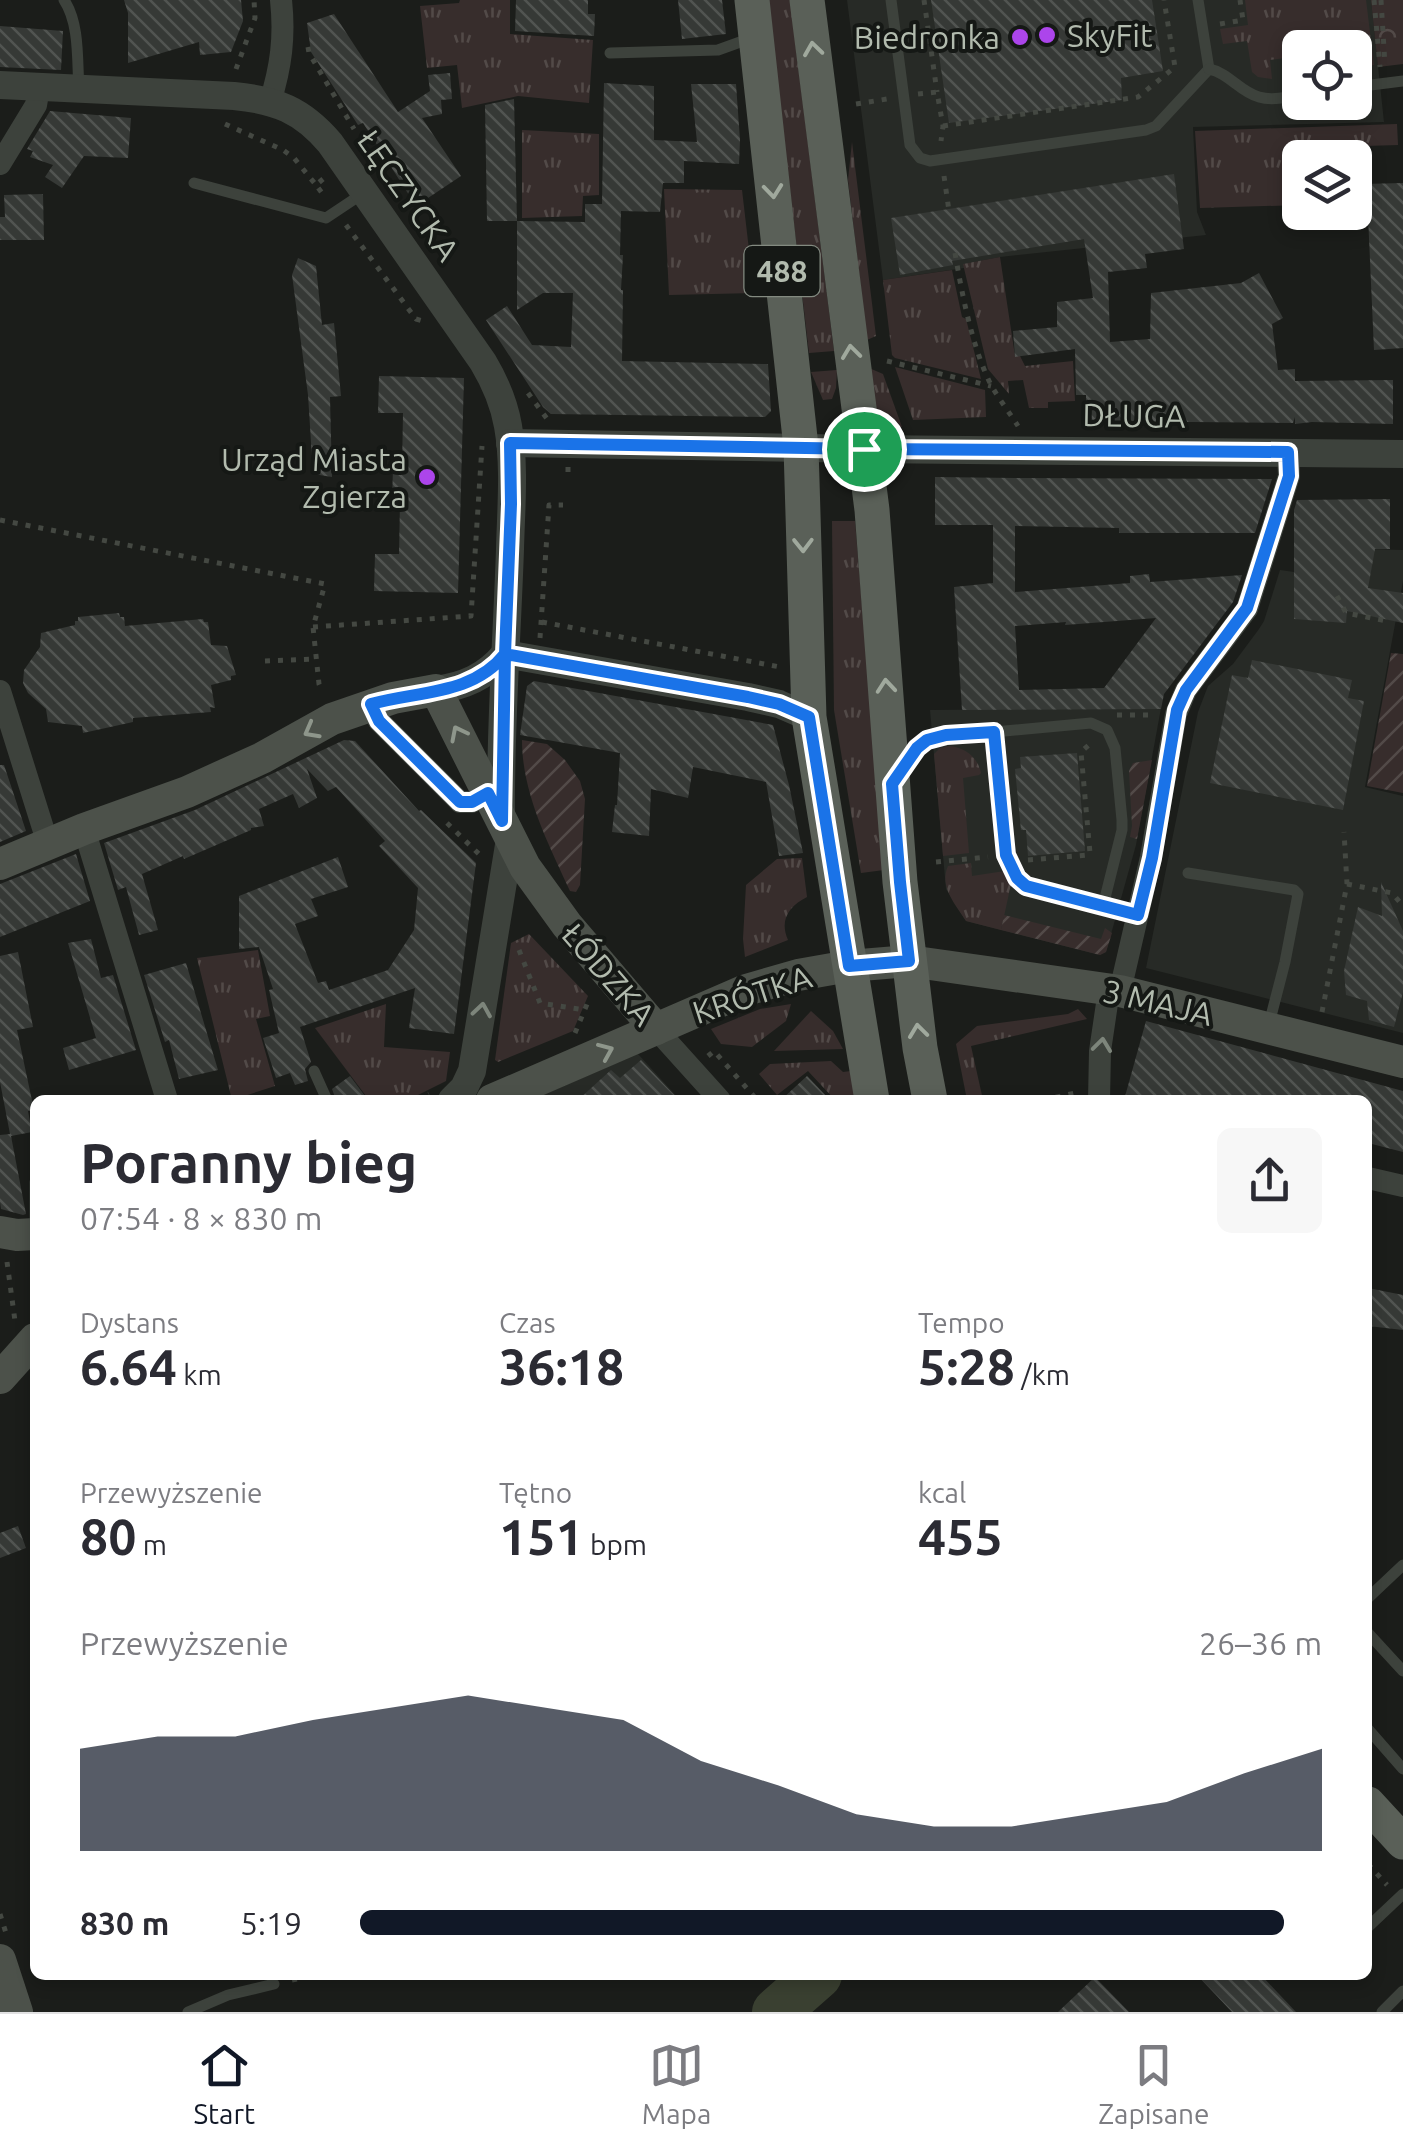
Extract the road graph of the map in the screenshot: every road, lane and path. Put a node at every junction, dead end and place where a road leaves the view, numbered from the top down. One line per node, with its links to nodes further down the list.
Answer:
1 (281, 0): 24 (street)
2 (752, 0): 12 (main road, 488)
3 (807, 0): 41 (main road, 488, one-way to 3)
4 (891, 0): 15 (lane)
5 (924, 0): 22 (path)
6 (1164, 0): 26 (path)
7 (1198, 0): 11 (lane)
8 (1240, 0): 11 (path)
9 (1378, 0): 16 (path); 16 (path)
10 (68, 3): 21 (lane)
11 (1202, 27): 15 (lane)
12 (756, 36): 14 (lane); 40 (main road, 488, one-way to 40)
13 (306, 38): 27 (path)
14 (610, 52)
15 (1209, 69): 23 (lane)
16 (1384, 77): 17 (lane); 18 (lane)
17 (1372, 81)
18 (1403, 81)
19 (0, 85): 20 (street, ŁĘCZYCKA)
20 (39, 88): 21 (street, ŁĘCZYCKA); 28 (street)
21 (79, 90): 24 (street, ŁĘCZYCKA)
22 (937, 92)
23 (1282, 98)
24 (270, 102): 31 (street, ŁĘCZYCKA)
25 (219, 122): 30 (path)
26 (943, 126)
27 (358, 134)
28 (0, 164)
29 (194, 183): 31 (lane)
30 (316, 185)
31 (364, 192): 35 (street, ŁĘCZYCKA)
32 (955, 252): 34 (path)
33 (887, 361): 34 (path)
34 (992, 386): 37 (path)
35 (500, 396): 36 (path); 39 (street, ŁĘCZYCKA)
36 (551, 424)
37 (1018, 426)
38 (483, 430): 50 (path)
39 (510, 443): 40 (street, DŁUGA); 51 (street, ŁĘCZYCKA)
40 (801, 447): 41 (street, DŁUGA); 58 (main road, 488, one-way to 58)
41 (864, 449): 42 (street, DŁUGA); 62 (main road, 488, one-way to 41)
42 (1288, 452): 43 (street, DŁUGA); 74 (street)
43 (1403, 454)
44 (563, 505): 49 (path)
45 (0, 520): 46 (path)
46 (325, 584)
47 (1337, 596): 48 (path)
48 (1387, 621)
49 (542, 622): 53 (path); 58 (path)
50 (313, 627)
51 (505, 654): 53 (street); 55 (street); 63 (street, ŁĘCZYCKA)
52 (316, 659): 54 (path)
53 (538, 659): 58 (street)
54 (265, 661)
55 (436, 690): 57 (main road); 63 (main road, ŁÓDZKA, one-way to 55)
56 (0, 691): 66 (street)
57 (371, 704): 63 (street); 64 (main road, one-way to 64)
58 (794, 710): 77 (main road, 488)
59 (1126, 714): 60 (path)
60 (1107, 730): 61 (lane); 67 (path); 72 (lane)
61 (994, 732): 62 (lane); 67 (lane)
62 (892, 784): 76 (main road, 488)
63 (500, 818): 84 (main road, ŁÓDZKA); 91 (street, ŁĘCZYCKA, one-way to 63)
64 (84, 829): 66 (main road); 89 (street)
65 (1344, 832): 71 (path)
66 (48, 844): 69 (main road)
67 (1006, 855): 68 (path); 72 (lane)
68 (936, 862)
69 (0, 864)
70 (1188, 873): 82 (lane)
71 (1347, 884): 73 (path); 81 (path)
72 (1103, 906): 74 (lane)
73 (1403, 906)
74 (1138, 915): 78 (street)
75 (519, 948): 80 (path)
76 (909, 961): 77 (main road, KRÓTKA); 78 (main road, 3 MAJA); 96 (main road, 488, one-way to 76)
77 (849, 966): 84 (main road, KRÓTKA); 95 (main road, 488)
78 (1115, 990): 82 (main road, 3 MAJA); 88 (street, one-way to 78)
79 (592, 994): 80 (path)
80 (585, 1010): 83 (path)
81 (1320, 1020)
82 (1268, 1028): 86 (main road, 3 MAJA)
83 (591, 1029)
84 (656, 1029): 92 (main road, KRÓTKA, one-way to 84); 93 (street, ŁÓDZKA)
85 (714, 1051): 94 (path)
86 (1403, 1062)
87 (314, 1070): 90 (lane)
88 (1099, 1094)
89 (165, 1095)
90 (326, 1095)
91 (457, 1095)
92 (504, 1095)
93 (715, 1095)
94 (753, 1095)
95 (871, 1095)
96 (929, 1095)
97 (1372, 1179): 98 (street)
98 (1403, 1186)
99 (30, 1204): 100 (lane)
100 (22, 1238): 101 (path)
101 (30, 1343)
102 (30, 1346): 103 (main road)
103 (0, 1378)
104 (1403, 1564): 105 (lane)
105 (1372, 1594)
106 (1372, 1637): 107 (lane)
107 (1403, 1672)
108 (1372, 1733): 109 (lane)
109 (1403, 1768)
110 (1372, 1808): 111 (main road)
111 (1403, 1842)
112 (1403, 1894): 113 (lane)
113 (1372, 1923)
114 (0, 1960): 118 (main road)
115 (293, 1980): 116 (path)
116 (274, 1984): 119 (lane)
117 (1403, 1991): 120 (lane)
118 (17, 2012)
119 (188, 2012)
120 (1382, 2012)

